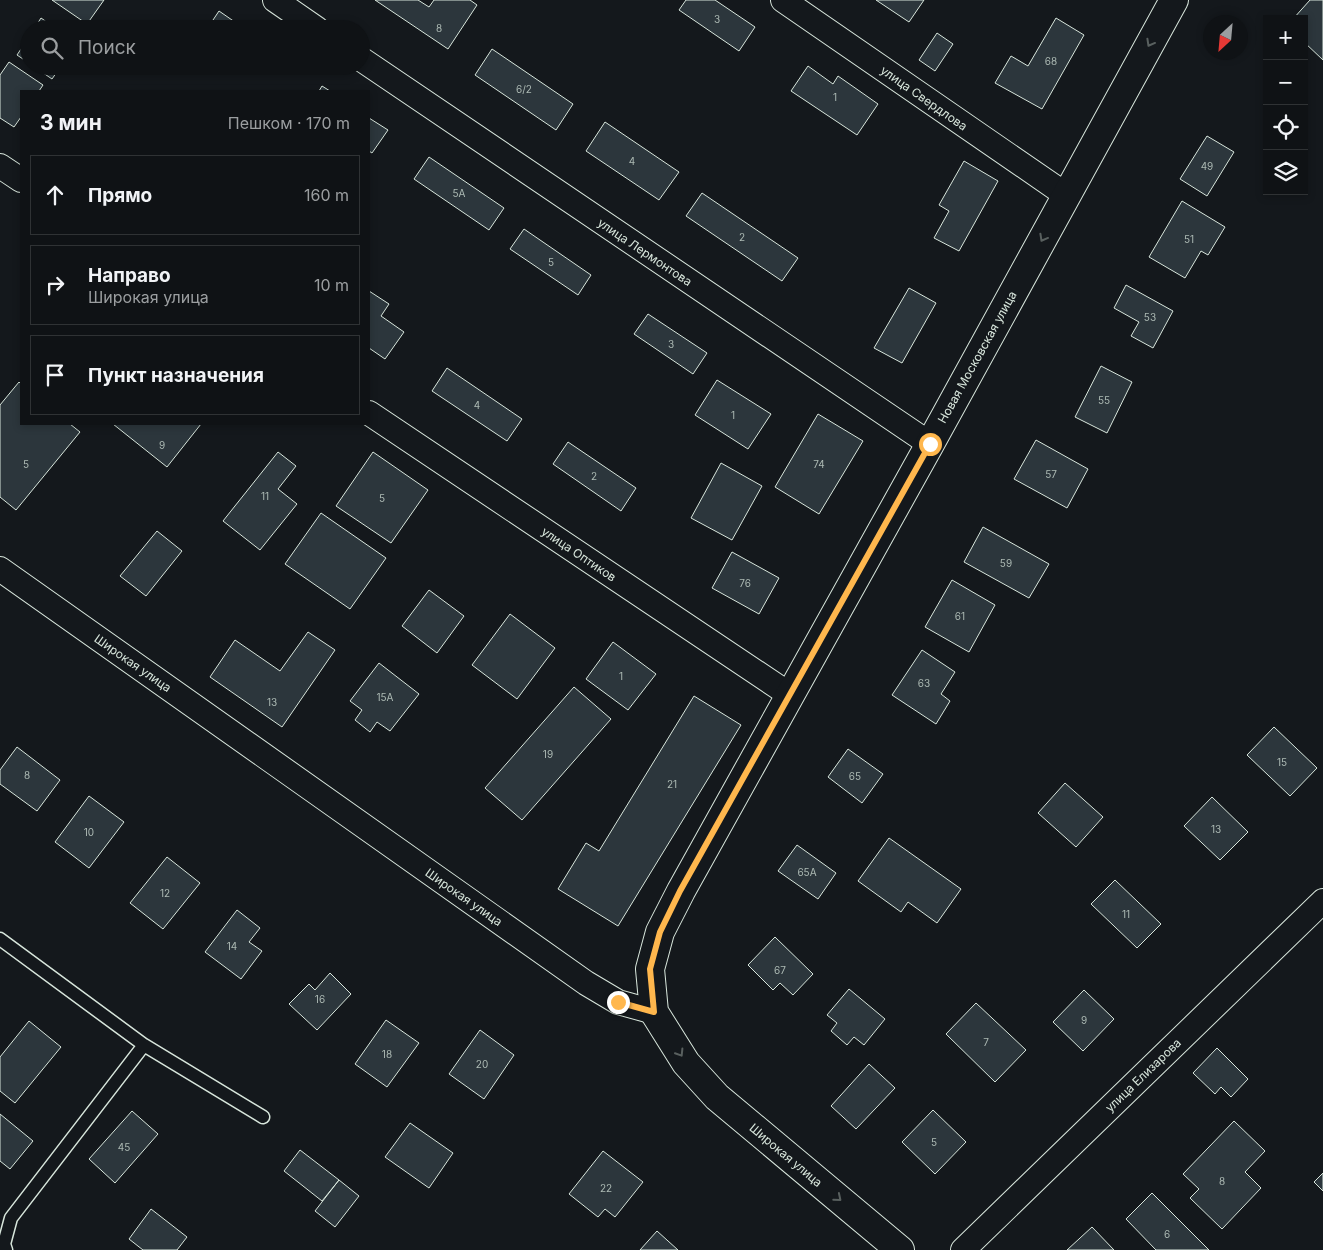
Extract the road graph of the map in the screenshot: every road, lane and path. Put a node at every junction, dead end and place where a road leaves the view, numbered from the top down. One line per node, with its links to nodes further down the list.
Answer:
1 (275, 0): 4 (street)
2 (783, 0): 8 (street, улица Свердлова)
3 (1174, 0): 8 (street, Новая Московская улица, one-way to 8)
4 (304, 20)
5 (370, 65): 10 (street, улица Лермонтова)
6 (0, 166): 7 (street)
7 (20, 179)
8 (1066, 195): 10 (street, Новая Московская улица, one-way to 10)
9 (370, 414): 12 (street, улица Оптиков)
10 (930, 444): 12 (street, Новая Московская улица)
11 (0, 569): 15 (street, Широкая улица)
12 (790, 695): 15 (street, Новая Московская улица)
13 (1323, 901): 20 (street, улица Елизарова)
14 (0, 939): 16 (lane)
15 (654, 1012): 19 (street, Широкая улица, one-way to 19)
16 (144, 1045): 17 (lane); 18 (lane)
17 (263, 1117)
18 (6, 1250)
19 (900, 1250)
20 (963, 1250)

